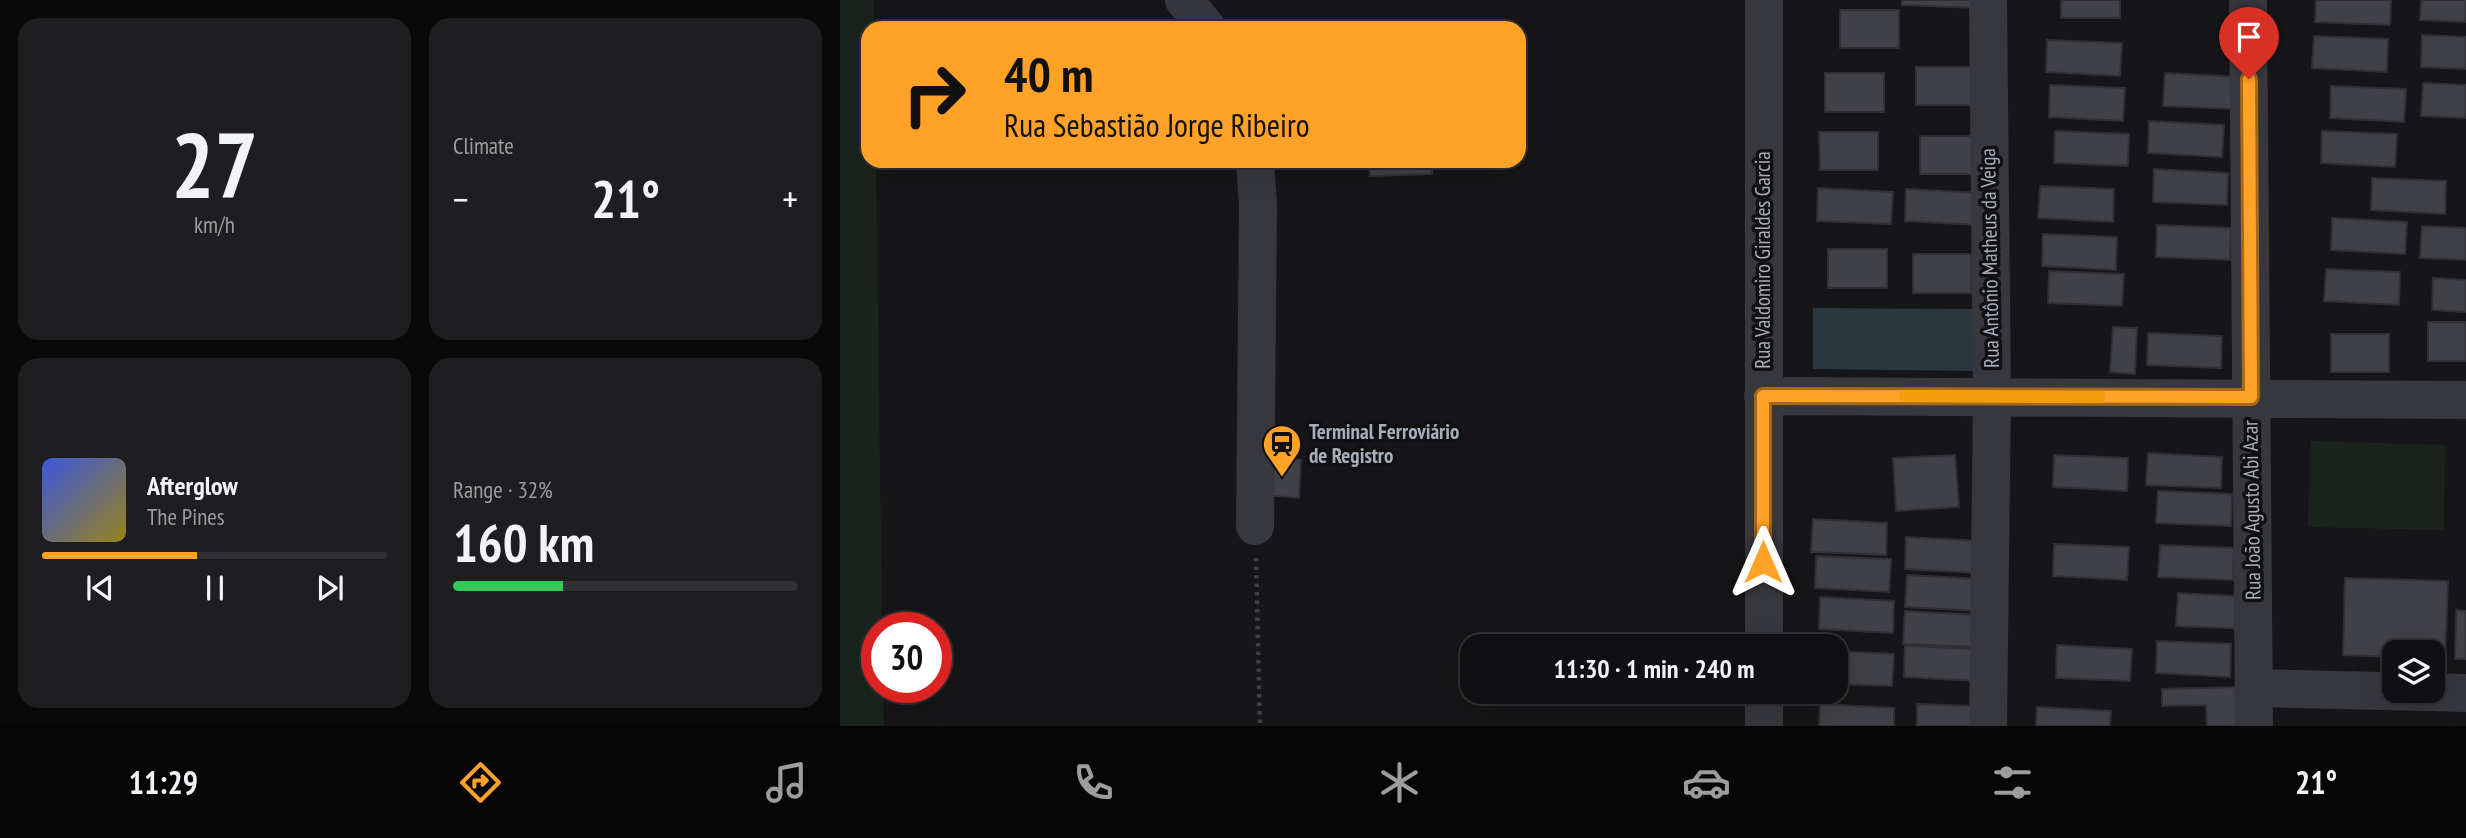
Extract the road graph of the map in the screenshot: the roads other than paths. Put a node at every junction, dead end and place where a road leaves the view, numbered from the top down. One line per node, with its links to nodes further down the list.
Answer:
1 (1184, 0): 5 (street)
2 (1764, 0): 7 (street, Rua Valdomiro Giraldes Garcia)
3 (1988, 0): 8 (street, Rua Antônio Matheus da Veiga)
4 (2248, 0): 9 (street, Rua João Agusto Abi Azar)
5 (1201, 21)
6 (1255, 168): 11 (street)
7 (1763, 396): 8 (street); 12 (street, Rua Valdomiro Giraldes Garcia)
8 (1992, 396): 9 (street); 17 (street, Rua Antônio Matheus da Veiga)
9 (2251, 397): 10 (street); 13 (street, Rua João Agusto Abi Azar)
10 (2466, 400)
11 (1255, 526)
12 (1764, 634)
13 (2254, 688): 14 (street); 18 (street, Rua João Agusto Abi Azar)
14 (2466, 693)
15 (1764, 704): 16 (street)
16 (1764, 726)
17 (1988, 726)
18 (2254, 726)

